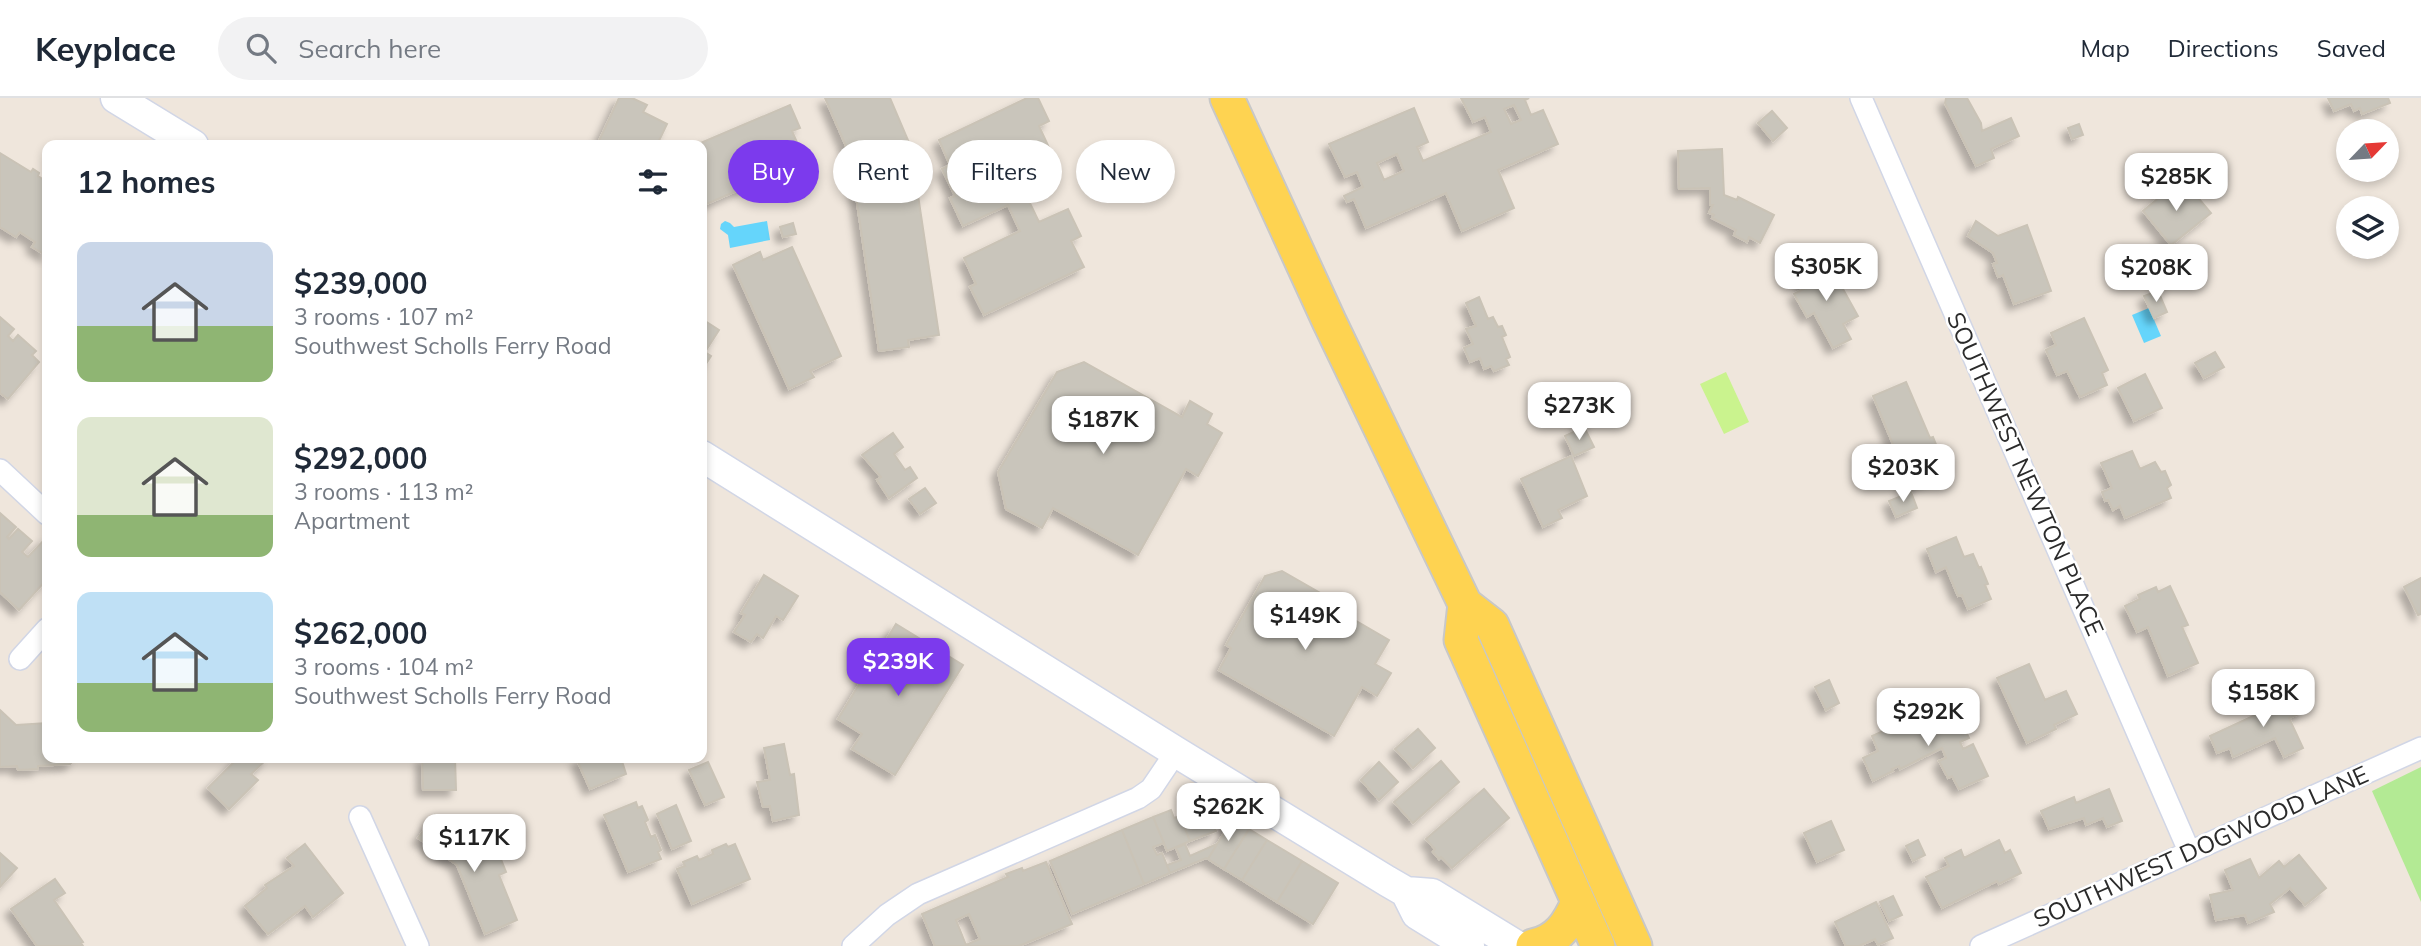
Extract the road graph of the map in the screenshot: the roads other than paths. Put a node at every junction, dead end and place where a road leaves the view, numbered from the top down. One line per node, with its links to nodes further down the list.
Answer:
1 (116, 98): 4 (main road)
2 (1227, 98): 8 (main road)
3 (1861, 98): 14 (street, SOUTHWEST NEWTON PLACE)
4 (185, 140)
5 (707, 459): 12 (main road)
6 (0, 470): 7 (street)
7 (42, 509)
8 (1465, 604): 16 (main road); 23 (main road)
9 (42, 635): 10 (street)
10 (20, 659)
11 (2421, 748): 14 (street, SOUTHWEST DOGWOOD LANE)
12 (1176, 752): 15 (main road); 18 (street)
13 (360, 817): 17 (street)
14 (2189, 851): 24 (street, SOUTHWEST DOGWOOD LANE)
15 (1406, 892): 19 (main road); 20 (main road)
16 (1578, 902): 21 (main road); 22 (main road)
17 (418, 946)
18 (853, 946)
19 (1469, 946)
20 (1517, 946)
21 (1534, 946)
22 (1598, 946)
23 (1636, 946)
24 (1981, 946)

